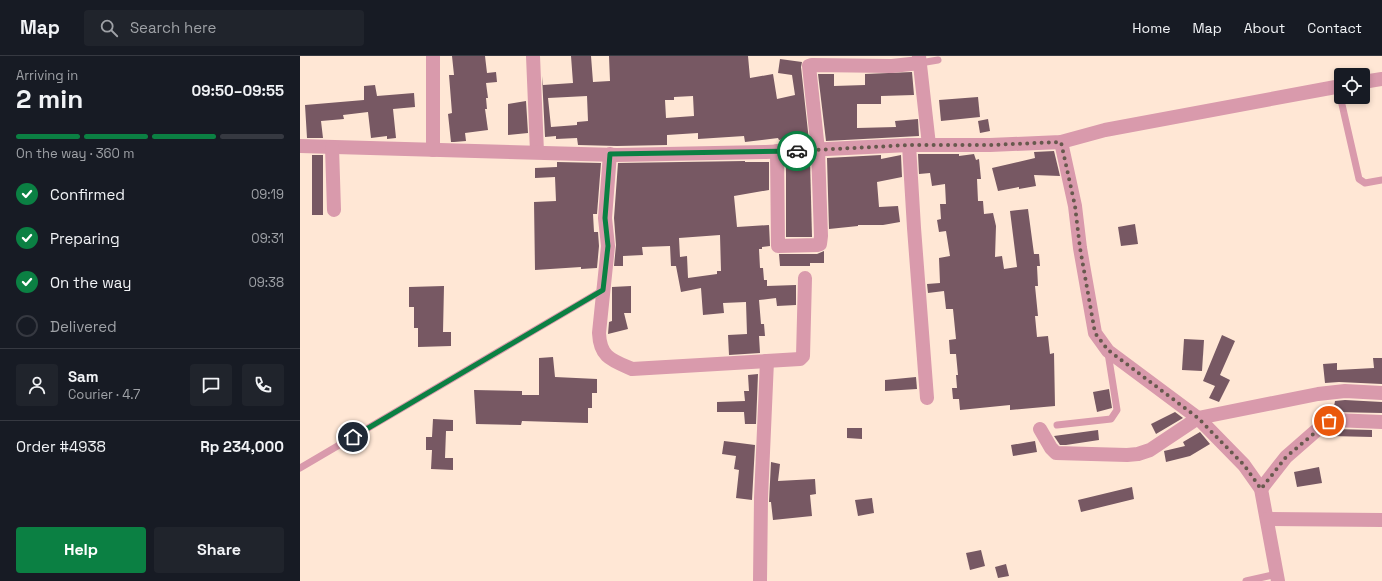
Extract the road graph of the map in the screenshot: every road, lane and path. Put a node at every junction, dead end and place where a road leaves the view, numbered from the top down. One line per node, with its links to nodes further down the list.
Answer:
1 (433, 56): 14 (street)
2 (534, 56): 17 (street)
3 (919, 60): 4 (lane); 11 (street); 15 (street)
4 (938, 60)
5 (1382, 79): 6 (street)
6 (1370, 81)
7 (1334, 87): 9 (street)
8 (1343, 104): 19 (lane)
9 (1061, 142): 11 (street); 23 (street)
10 (909, 145): 11 (street); 15 (street); 26 (street)
11 (929, 145)
12 (300, 146): 13 (street)
13 (332, 147): 14 (street); 20 (street)
14 (432, 150): 17 (street)
15 (818, 150): 16 (street); 16 (street)
16 (777, 151): 18 (street)
17 (537, 152): 18 (street)
18 (610, 154): 22 (street)
19 (1382, 180)
20 (334, 210)
21 (805, 278): 24 (street)
22 (603, 290): 24 (street); 31 (lane)
23 (1108, 350): 27 (street); 29 (lane)
24 (767, 361): 36 (street)
25 (1382, 393): 27 (street)
26 (927, 398)
27 (1198, 418): 30 (street); 32 (street)
28 (1382, 422): 32 (street)
29 (1057, 425)
30 (1040, 429)
31 (300, 468)
32 (1261, 489): 33 (street)
33 (1267, 519): 34 (street); 35 (street)
34 (1382, 520)
35 (1278, 578): 37 (lane)
36 (760, 581)
37 (1246, 581)

